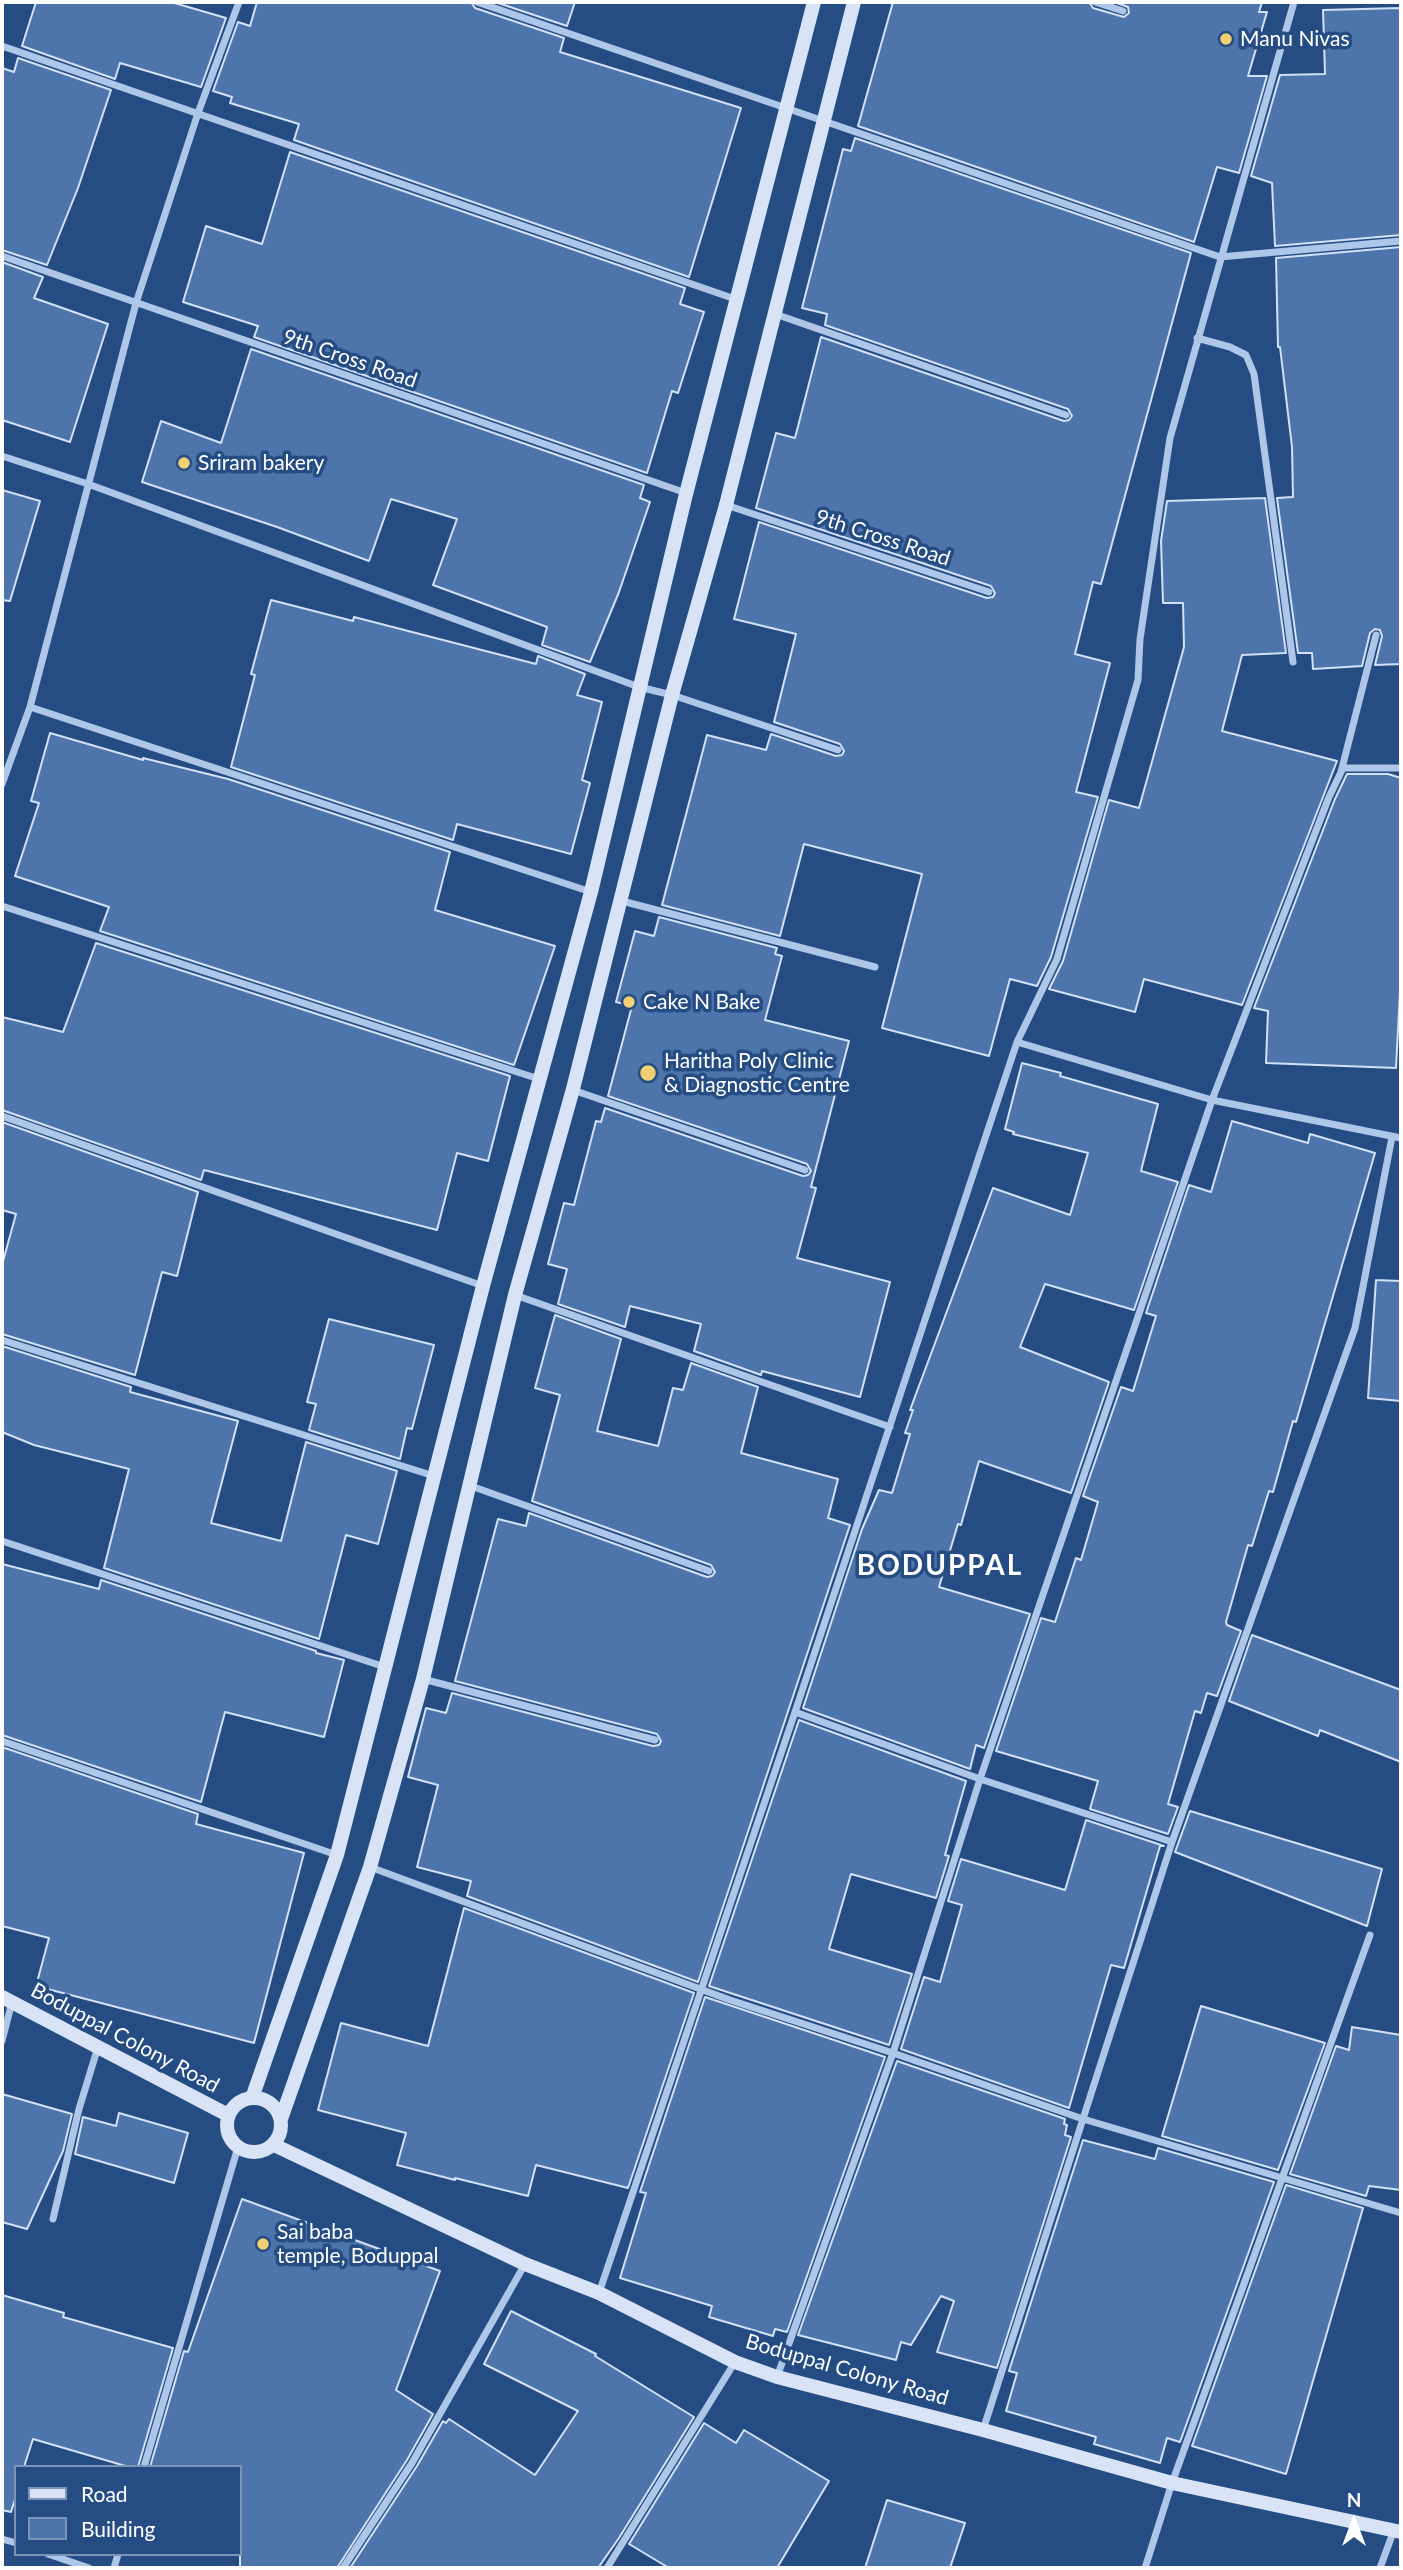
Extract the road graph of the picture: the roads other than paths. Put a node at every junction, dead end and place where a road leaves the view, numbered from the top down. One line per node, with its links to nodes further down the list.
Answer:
1 (239, 2): 10 (street)
2 (477, 2): 9 (street)
3 (814, 2): 9 (street)
4 (854, 2): 11 (street)
5 (1096, 2): 7 (street)
6 (1294, 2): 14 (street)
7 (1123, 11)
8 (2, 46): 10 (street)
9 (785, 109): 11 (street); 15 (street)
10 (198, 113): 15 (street); 16 (street)
11 (822, 120): 14 (street); 17 (street)
12 (1401, 241): 14 (street)
13 (2, 256): 16 (street, 9th Cross Road)
14 (1220, 257): 18 (street)
15 (738, 300): 22 (street)
16 (135, 303): 21 (street); 22 (street, 9th Cross Road)
17 (775, 314): 19 (street); 23 (street)
18 (1197, 338): 26 (street); 38 (street)
19 (1066, 415)
20 (2, 456): 21 (street)
21 (88, 484): 27 (street); 29 (street)
22 (686, 494): 27 (street)
23 (726, 505): 24 (street, 9th Cross Road); 28 (street)
24 (989, 592)
25 (1376, 635): 32 (street)
26 (1293, 662)
27 (639, 687): 28 (street); 34 (street)
28 (672, 695): 30 (street); 35 (street)
29 (30, 707): 33 (street); 34 (street)
30 (838, 750)
31 (1401, 768): 32 (street)
32 (1341, 772): 41 (street)
33 (2, 784)
34 (592, 892): 39 (street)
35 (622, 901): 37 (street); 40 (street)
36 (2, 906): 39 (street)
37 (875, 967)
38 (1017, 1042): 41 (street); 49 (street)
39 (539, 1079): 46 (street)
40 (573, 1090): 45 (street); 47 (street)
41 (1212, 1100): 43 (street); 59 (street)
42 (2, 1116): 46 (street)
43 (1392, 1137): 44 (street); 60 (street)
44 (1401, 1138)
45 (805, 1170)
46 (483, 1286): 50 (street)
47 (515, 1295): 49 (street); 51 (street)
48 (2, 1340): 50 (street)
49 (890, 1427): 56 (street)
50 (434, 1476): 54 (street)
51 (471, 1486): 53 (street); 55 (street)
52 (2, 1541): 54 (street)
53 (709, 1571)
54 (385, 1667): 61 (street)
55 (423, 1679): 57 (street); 62 (street)
56 (795, 1712): 59 (street); 64 (street)
57 (655, 1740)
58 (2, 1741): 61 (street)
59 (980, 1779): 60 (street); 68 (street)
60 (1172, 1842): 72 (street)
61 (337, 1855): 69 (street)
62 (370, 1867): 64 (street); 71 (street)
63 (1370, 1935): 75 (street)
64 (702, 1990): 68 (street); 79 (street)
65 (7, 2000): 66 (street); 67 (street, Boduppal Colony Road)
66 (2, 2041)
67 (98, 2047): 70 (street, Boduppal Colony Road); 77 (street)
68 (893, 2053): 72 (street); 81 (street)
69 (252, 2098): 70 (street); 71 (street)
70 (228, 2115): 74 (street)
71 (281, 2119): 73 (street)
72 (1083, 2119): 75 (street); 82 (street)
73 (274, 2145): 74 (street); 78 (street, Boduppal Colony Road)
74 (238, 2147): 83 (street)
75 (1283, 2179): 76 (street); 84 (street)
76 (1401, 2213)
77 (53, 2219)
78 (525, 2264): 79 (street, Boduppal Colony Road); 88 (street)
79 (598, 2293): 80 (street, Boduppal Colony Road)
80 (735, 2362): 81 (street, Boduppal Colony Road); 89 (street)
81 (777, 2376): 82 (street, Boduppal Colony Road)
82 (983, 2430): 84 (street, Boduppal Colony Road)
83 (145, 2465)
84 (1172, 2483): 85 (street, Boduppal Colony Road); 90 (street)
85 (1397, 2531): 91 (street)
86 (54, 2556): 87 (street)
87 (89, 2568)
88 (343, 2568)
89 (607, 2568)
90 (1145, 2568)
91 (1380, 2568)

